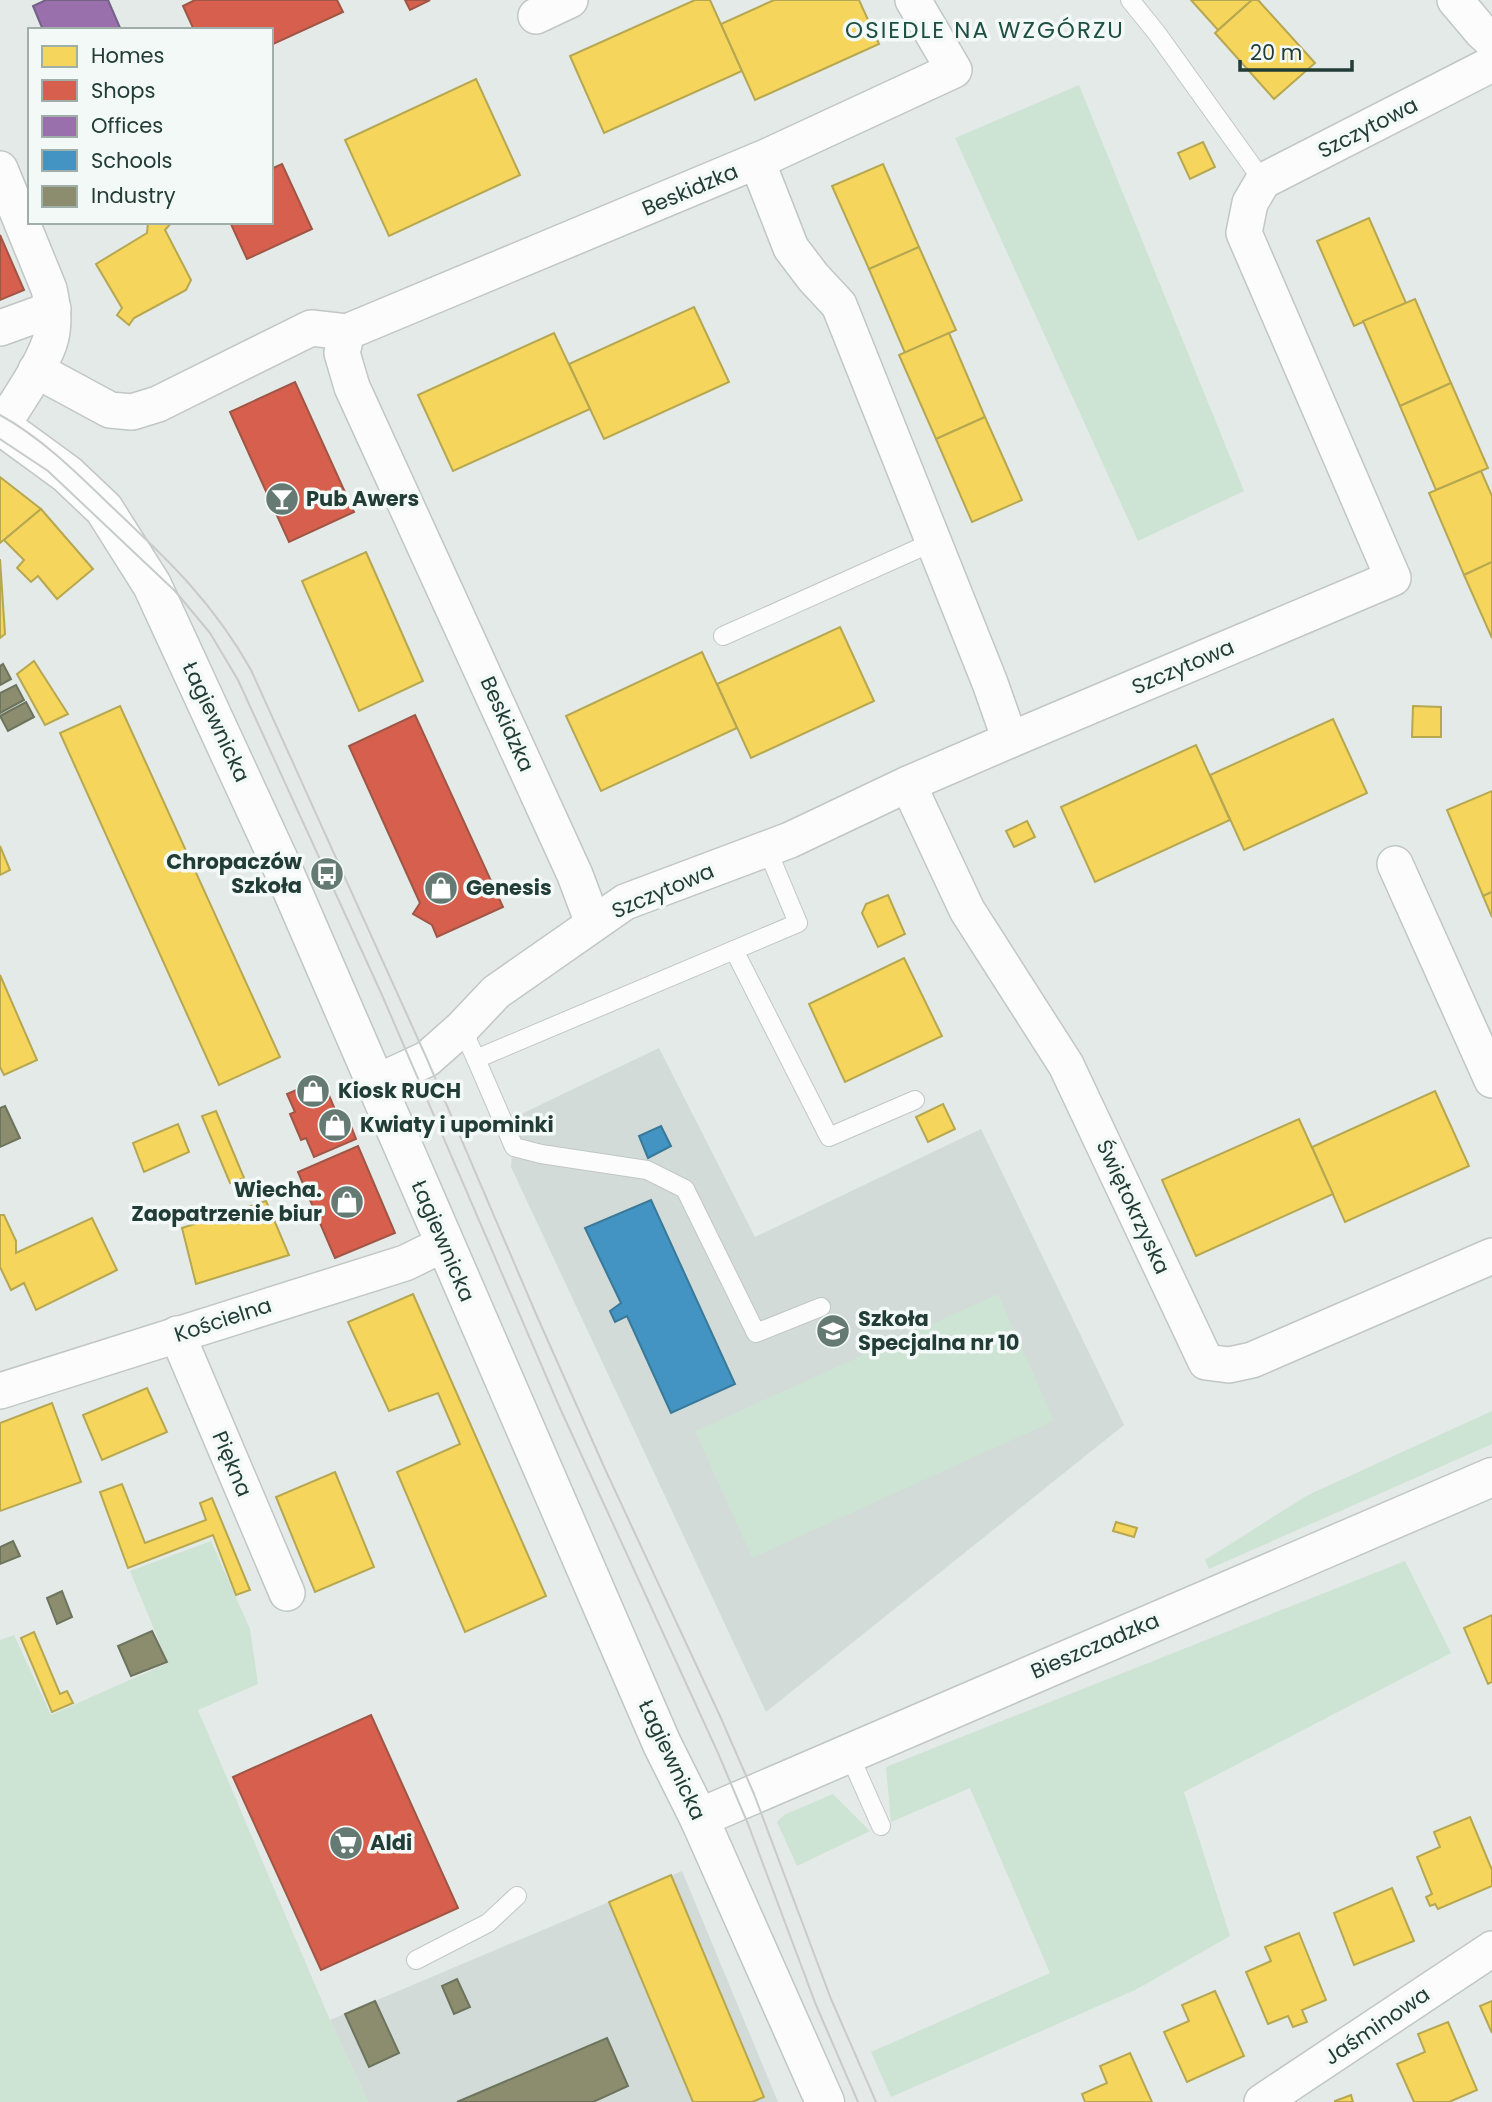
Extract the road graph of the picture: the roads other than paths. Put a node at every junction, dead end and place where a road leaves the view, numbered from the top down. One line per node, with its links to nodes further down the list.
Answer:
1 (570, 0): 5 (street)
2 (913, 0): 8 (street, Beskidzka)
3 (1130, 0): 10 (lane)
4 (1455, 0): 6 (street)
5 (536, 16)
6 (1492, 41)
7 (1492, 64): 10 (street, Szczytowa)
8 (757, 161): 13 (street, Beskidzka); 16 (street)
9 (0, 169): 11 (street)
10 (1263, 181): 18 (street, Szczytowa)
11 (53, 309): 12 (street); 14 (street)
12 (0, 328)
13 (347, 332): 14 (street, Beskidzka); 22 (street, Beskidzka)
14 (36, 370): 15 (street)
15 (1, 425): 27 (street, Łagiewnicka)
16 (933, 542): 17 (lane); 18 (street)
17 (723, 636)
18 (1010, 740): 19 (street, Szczytowa)
19 (908, 785): 20 (street, Szczytowa); 30 (street, Świętokrzyska)
20 (767, 849): 22 (street, Szczytowa); 23 (lane)
21 (1395, 864): 26 (street)
22 (593, 923): 24 (street, Szczytowa)
23 (734, 950): 25 (lane); 28 (lane)
24 (462, 1027): 25 (lane); 27 (street, Szczytowa)
25 (476, 1059): 31 (lane)
26 (1492, 1080)
27 (375, 1083): 29 (street, Łagiewnicka)
28 (915, 1100)
29 (444, 1244): 32 (street, Kościelna); 37 (street, Łagiewnicka)
30 (1492, 1256)
31 (821, 1307)
32 (177, 1334): 33 (street, Kościelna); 35 (street, Piękna)
33 (0, 1391)
34 (1492, 1477): 36 (street, Bieszczadzka)
35 (287, 1593)
36 (849, 1754): 37 (street, Bieszczadzka); 38 (lane)
37 (699, 1818): 42 (street, Łagiewnicka)
38 (881, 1826)
39 (517, 1896): 41 (lane)
40 (1492, 1949): 43 (street, Jaśminowa)
41 (416, 1960)
42 (825, 2102)
43 (1262, 2102)

